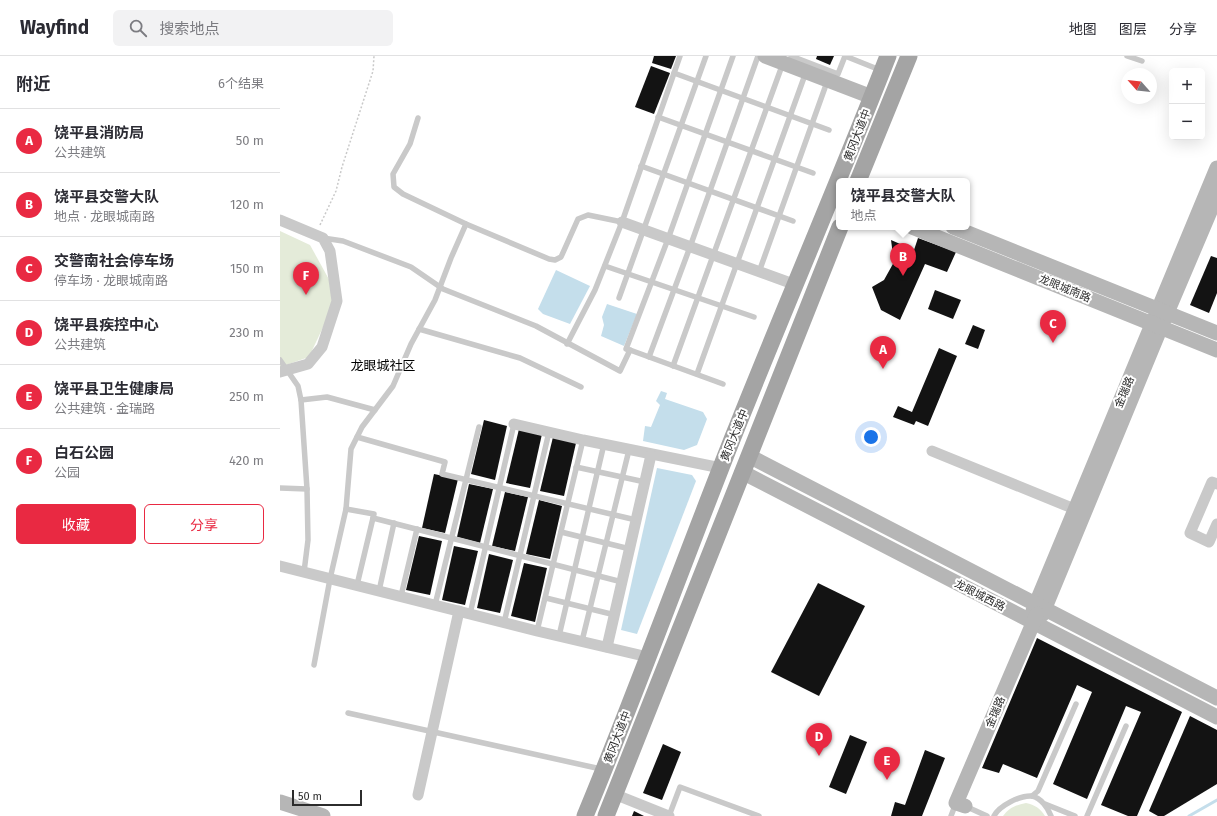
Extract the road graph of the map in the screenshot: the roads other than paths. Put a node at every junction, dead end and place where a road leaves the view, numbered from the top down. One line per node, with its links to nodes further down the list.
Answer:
1 (680, 56): 13 (lane)
2 (706, 56): 15 (lane)
3 (733, 56): 16 (lane)
4 (758, 56): 18 (lane)
5 (765, 56): 9 (main road)
6 (845, 56): 9 (lane); 11 (lane)
7 (909, 56): 36 (main road, 黄冈大道中)
8 (1127, 56): 10 (lane)
9 (787, 59): 12 (main road); 19 (lane)
10 (1142, 61)
11 (885, 64): 17 (main road, 黄冈大道中)
12 (806, 71): 14 (main road); 20 (lane)
13 (674, 73): 15 (lane); 21 (lane)
14 (828, 80): 17 (main road); 23 (lane)
15 (697, 82): 16 (lane); 24 (lane)
16 (720, 90): 18 (lane); 26 (lane)
17 (872, 97): 35 (main road, 黄冈大道中)
18 (743, 98): 19 (lane); 27 (lane)
19 (767, 107): 20 (lane); 28 (lane)
20 (790, 116): 23 (lane); 29 (lane)
21 (658, 117): 24 (lane); 30 (lane)
22 (418, 118): 47 (lane)
23 (812, 124): 25 (lane); 31 (lane)
24 (681, 125): 26 (lane); 33 (lane)
25 (829, 130)
26 (705, 134): 27 (lane); 37 (lane)
27 (727, 142): 28 (lane); 39 (lane)
28 (751, 151): 29 (lane); 41 (lane)
29 (774, 159): 31 (lane); 42 (lane)
30 (641, 166): 33 (lane); 46 (lane)
31 (796, 167): 34 (lane); 43 (lane)
32 (1217, 168): 68 (main road, 金瑞路)
33 (664, 174): 37 (lane); 48 (lane)
34 (813, 174)
35 (839, 178)
36 (859, 178)
37 (688, 183): 39 (lane); 53 (lane)
38 (836, 186): 61 (main road, 黄冈大道中)
39 (710, 191): 41 (lane); 54 (lane)
40 (1217, 195): 68 (main road, 金瑞路)
41 (734, 200): 42 (lane); 55 (lane)
42 (757, 208): 43 (lane); 56 (lane)
43 (779, 216): 45 (lane); 58 (lane)
44 (280, 220): 52 (street)
45 (793, 221)
46 (622, 222): 47 (lane); 48 (street); 57 (lane)
47 (466, 224): 62 (lane)
48 (644, 230): 53 (street); 59 (lane)
49 (839, 230): 69 (main road, 黄冈大道中)
50 (919, 230): 71 (main road, 龙眼城南路)
51 (961, 230): 68 (main road, 龙眼城南路)
52 (319, 236): 62 (lane); 80 (street)
53 (668, 239): 54 (street); 60 (lane)
54 (690, 247): 55 (street); 63 (lane)
55 (714, 255): 56 (street); 65 (lane)
56 (737, 264): 58 (street); 66 (lane)
57 (605, 266): 59 (lane); 74 (lane)
58 (759, 272): 61 (street)
59 (628, 274): 60 (lane); 64 (lane)
60 (651, 282): 63 (lane); 75 (lane)
61 (796, 285): 67 (main road, 黄冈大道中)
62 (440, 287): 72 (lane); 74 (lane)
63 (674, 290): 65 (lane); 77 (lane)
64 (619, 298)
65 (698, 298): 66 (lane); 79 (lane)
66 (722, 306): 70 (lane); 81 (lane)
67 (786, 309): 69 (main road); 96 (main road, 黄冈大道中)
68 (1163, 310): 71 (main road, 金瑞路); 73 (main road, 龙眼城南路)
69 (805, 316): 95 (main road, 黄冈大道中)
70 (754, 317)
71 (1156, 325): 76 (main road, 龙眼城南路); 111 (main road, 金瑞路)
72 (419, 330): 83 (lane); 85 (lane)
73 (1217, 333)
74 (567, 344): 75 (lane)
75 (630, 350): 77 (lane)
76 (1217, 350)
77 (649, 357): 79 (lane)
78 (280, 360): 80 (lane)
79 (673, 366): 81 (lane)
80 (283, 371): 84 (lane)
81 (696, 374): 82 (lane)
82 (722, 384)
83 (581, 387)
84 (300, 400): 85 (lane); 106 (lane)
85 (374, 410): 89 (lane)
86 (514, 424): 88 (street); 104 (lane)
87 (479, 427): 101 (lane)
88 (549, 432): 90 (street); 107 (lane)
89 (357, 437): 101 (lane); 110 (lane)
90 (583, 440): 91 (street); 97 (lane)
91 (604, 444): 92 (street); 98 (lane)
92 (629, 450): 94 (street); 100 (lane)
93 (932, 451): 111 (street)
94 (651, 455): 96 (street); 102 (street)
95 (749, 456): 99 (main road, 黄冈大道中); 150 (main road, 龙眼城西路)
96 (722, 466): 99 (main road); 147 (main road, 黄冈大道中)
97 (576, 467): 98 (lane); 108 (lane)
98 (598, 472): 100 (lane); 109 (lane)
99 (742, 472): 148 (main road, 黄冈大道中); 153 (main road, 龙眼城西路)
100 (623, 478): 102 (lane); 112 (lane)
101 (466, 480): 104 (lane); 120 (lane)
102 (645, 482): 114 (street)
103 (1216, 482): 116 (street)
104 (500, 487): 107 (lane); 122 (lane)
105 (280, 488): 106 (lane)
106 (308, 489): 128 (lane)
107 (534, 495): 108 (lane); 124 (lane)
108 (568, 503): 109 (lane); 118 (lane)
109 (589, 508): 112 (lane); 119 (lane)
110 (346, 510): 113 (lane); 130 (lane)
111 (1080, 511): 162 (main road, 金瑞路)
112 (614, 515): 114 (lane); 121 (lane)
113 (374, 518): 115 (lane); 132 (lane)
114 (636, 520): 123 (street)
115 (394, 523): 117 (lane); 133 (lane)
116 (1217, 524)
117 (417, 529): 120 (lane); 134 (lane)
118 (561, 532): 119 (lane); 125 (lane)
119 (582, 537): 121 (lane); 127 (lane)
120 (451, 539): 122 (lane); 137 (lane)
121 (606, 543): 123 (lane); 129 (lane)
122 (486, 547): 124 (lane); 140 (lane)
123 (630, 549): 131 (street)
124 (520, 556): 125 (lane); 142 (lane)
125 (553, 565): 127 (lane); 135 (lane)
126 (280, 566): 128 (street)
127 (574, 570): 129 (lane); 136 (lane)
128 (304, 572): 130 (street)
129 (598, 576): 131 (lane); 138 (lane)
130 (330, 578): 132 (street); 149 (lane)
131 (622, 582): 141 (street)
132 (357, 585): 133 (street)
133 (379, 591): 134 (street)
134 (401, 596): 137 (street)
135 (546, 598): 136 (lane); 143 (lane)
136 (566, 603): 138 (lane); 144 (lane)
137 (434, 605): 139 (street)
138 (590, 609): 141 (lane); 145 (lane)
139 (459, 611): 140 (street); 155 (street)
140 (470, 614): 142 (street)
141 (615, 615): 146 (street)
142 (504, 623): 143 (street)
143 (537, 631): 144 (street)
144 (558, 636): 145 (street)
145 (582, 641): 146 (street)
146 (607, 647): 147 (street)
147 (648, 657): 148 (main road); 156 (main road, 黄冈大道中)
148 (666, 664): 157 (main road, 黄冈大道中)
149 (314, 665)
150 (1217, 698)
151 (1076, 704): 159 (lane)
152 (348, 713): 155 (lane)
153 (1217, 717)
154 (1126, 726): 172 (lane)
155 (432, 732): 156 (lane); 158 (street)
156 (604, 770): 164 (main road, 黄冈大道中)
157 (614, 794): 165 (main road, 黄冈大道中); 166 (street)
158 (418, 795)
159 (1032, 796): 161 (lane); 169 (lane)
160 (280, 802): 163 (main road)
161 (1045, 804): 170 (lane); 171 (lane)
162 (957, 808): 168 (lane)
163 (323, 816)
164 (585, 816)
165 (606, 816)
166 (669, 816): 167 (lane)
167 (759, 816)
168 (987, 816)
169 (994, 816)
170 (1051, 816)
171 (1075, 816)
172 (1087, 816)

